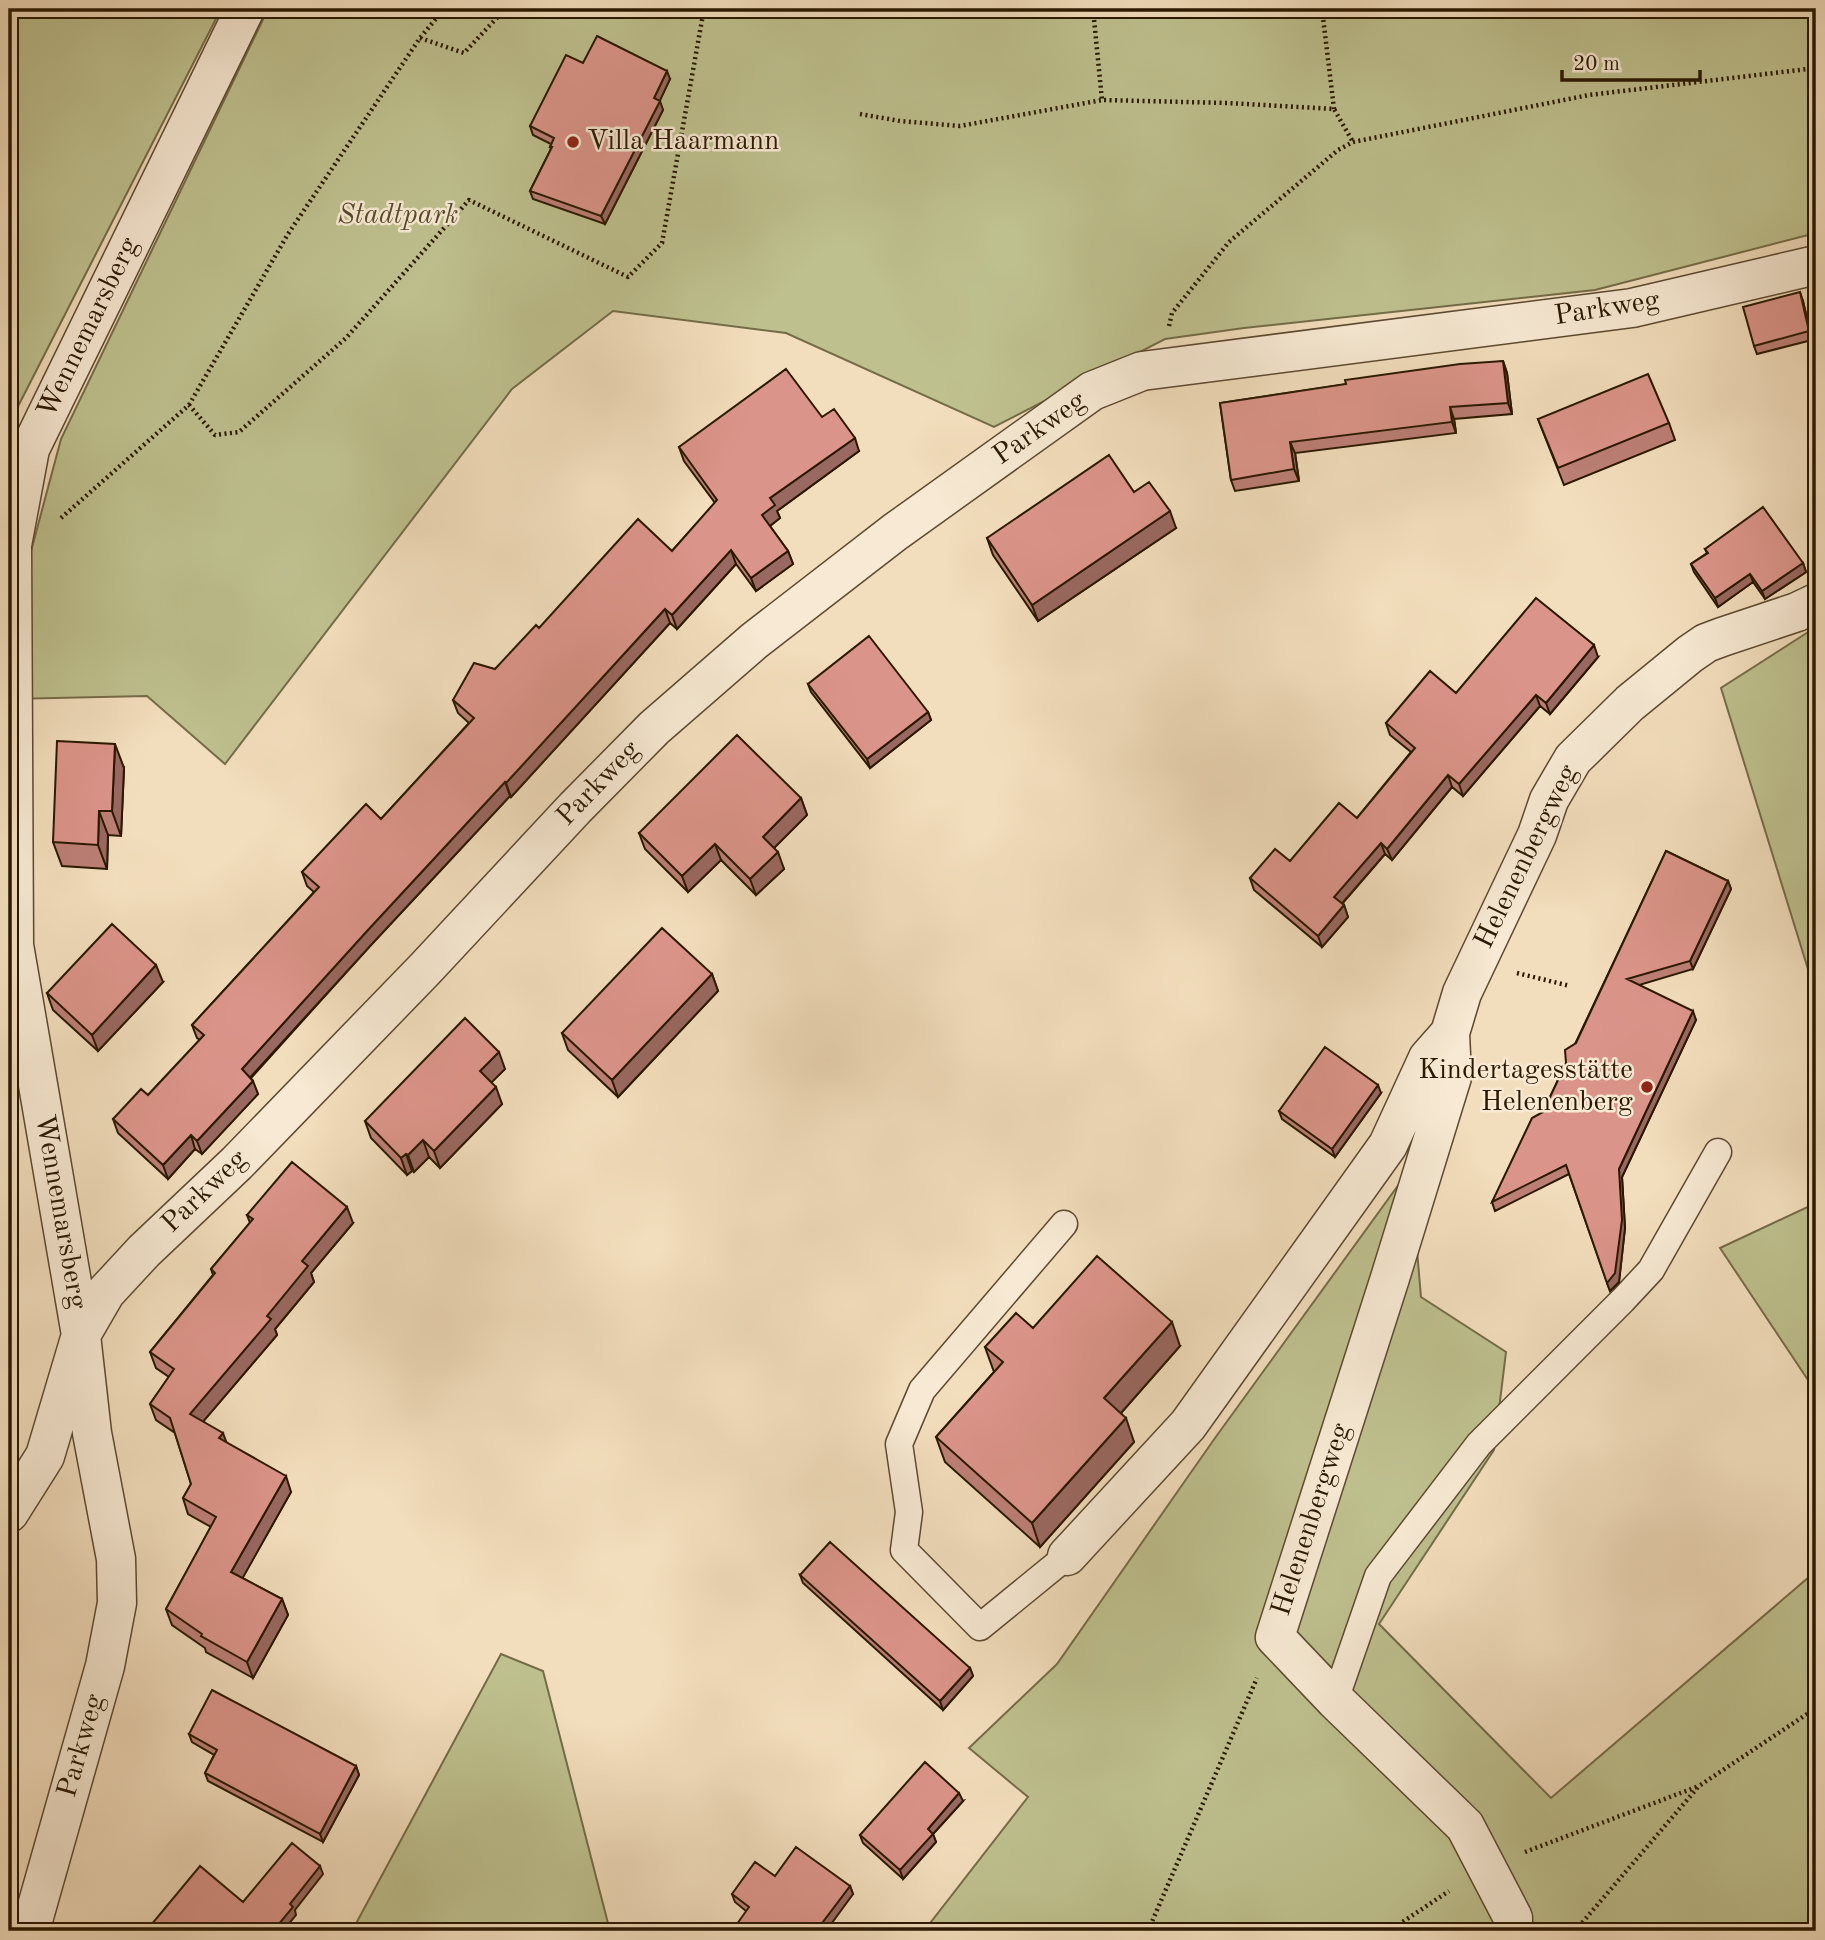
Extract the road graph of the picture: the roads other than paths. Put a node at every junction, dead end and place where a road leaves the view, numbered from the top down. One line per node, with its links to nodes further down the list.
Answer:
1 (245, 9): 3 (street, Wennemarsberg)
2 (1816, 265): 8 (street, Parkweg)
3 (10, 544): 8 (street, Wennemarsberg)
4 (1816, 603): 5 (street, Helenenbergweg)
5 (1450, 1033): 10 (street, Helenenbergweg); 11 (street, Helenenbergweg)
6 (1718, 1152): 11 (lane)
7 (1065, 1224): 10 (lane)
8 (81, 1335): 9 (street); 12 (street, Parkweg)
9 (9, 1513)
10 (1067, 1556)
11 (1335, 1700): 13 (street, Helenenbergweg)
12 (30, 1931)
13 (1513, 1931)

